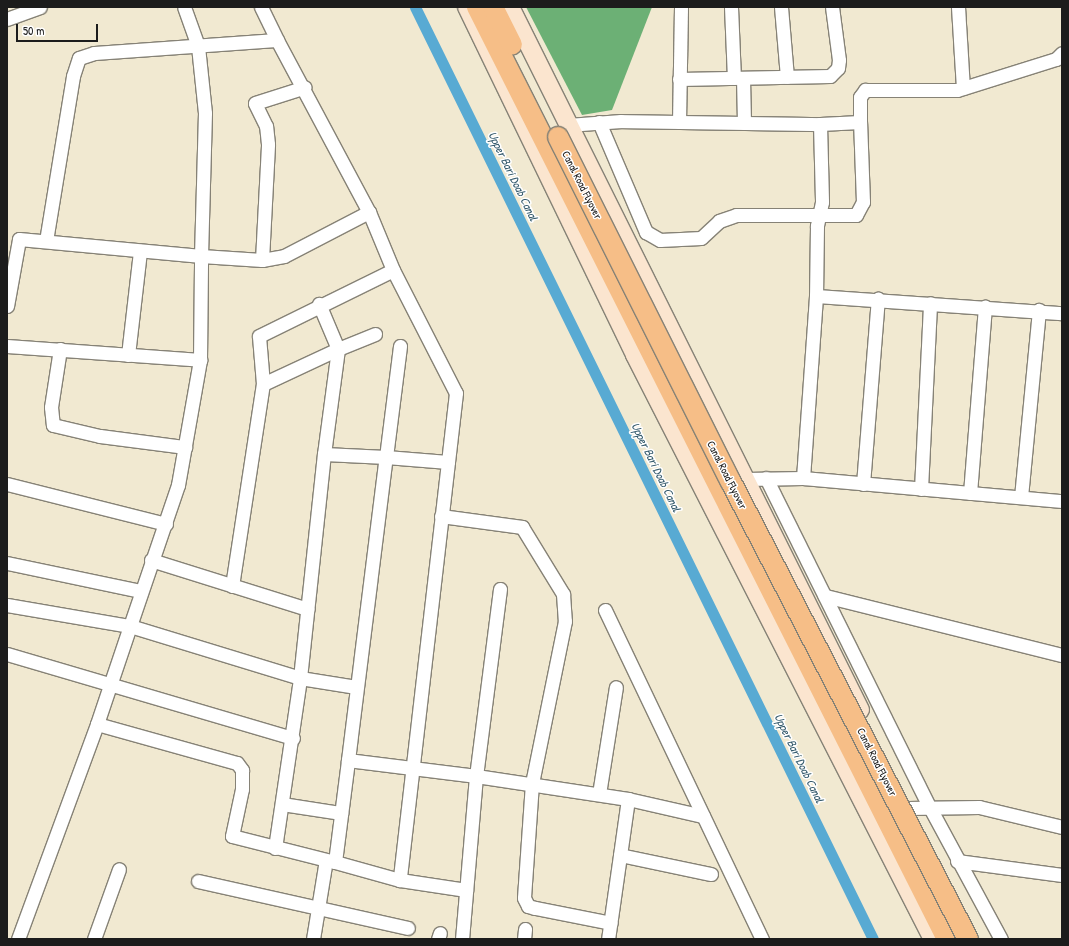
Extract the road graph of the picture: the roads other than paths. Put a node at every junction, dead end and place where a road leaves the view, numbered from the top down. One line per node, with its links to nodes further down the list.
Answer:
1 (40, 7): 13 (street)
2 (184, 7): 15 (street)
3 (261, 7): 14 (street)
4 (467, 7): 116 (street)
5 (477, 7): 27 (main road, Canal Road Flyover)
6 (493, 7): 27 (main road, Canal Road Flyover)
7 (510, 7): 27 (street)
8 (681, 7): 19 (street)
9 (731, 7): 18 (street)
10 (781, 7): 17 (street)
11 (832, 7): 17 (street)
12 (958, 7): 21 (street)
13 (7, 19)
14 (277, 40): 15 (street); 20 (street)
15 (198, 46): 31 (street); 33 (street)
16 (1062, 54): 21 (street)
17 (787, 77): 18 (street)
18 (739, 78): 19 (street); 25 (street)
19 (680, 79): 23 (street)
20 (305, 87): 28 (street); 34 (street)
21 (963, 88): 24 (street)
22 (599, 122): 23 (street); 27 (street); 29 (street)
23 (679, 122): 25 (street)
24 (860, 122): 26 (street); 29 (street)
25 (744, 123): 26 (street)
26 (820, 124): 29 (street)
27 (557, 135): 58 (street); 117 (main road, Canal Road Flyover); 118 (main road, Canal Road Flyover, bridge)
28 (369, 212): 34 (street); 35 (street)
29 (818, 218): 36 (street)
30 (13, 239): 31 (street); 40 (street)
31 (46, 241): 32 (street)
32 (140, 251): 33 (street); 49 (street)
33 (201, 256): 34 (street); 50 (street)
34 (262, 260)
35 (393, 270): 39 (street); 55 (street)
36 (816, 296): 37 (street); 57 (street)
37 (878, 299): 38 (street); 60 (street)
38 (930, 303): 41 (street); 61 (street)
39 (319, 304): 47 (street); 51 (street)
40 (7, 306)
41 (985, 307): 42 (street); 62 (street)
42 (1039, 310): 43 (street); 63 (street)
43 (1062, 313)
44 (375, 334): 47 (street)
45 (7, 346): 48 (street)
46 (400, 346): 54 (street)
47 (338, 349): 51 (street); 53 (street)
48 (60, 350): 49 (street); 52 (street)
49 (128, 355): 50 (street)
50 (200, 360): 52 (street)
51 (263, 384): 69 (street)
52 (185, 447): 66 (street)
53 (324, 454): 54 (street); 74 (street)
54 (386, 457): 55 (street); 81 (street)
55 (448, 462): 65 (street)
56 (766, 478): 57 (street); 58 (street); 72 (street)
57 (803, 478): 60 (street)
58 (746, 479): 93 (street)
59 (7, 484): 66 (street)
60 (863, 484): 61 (street)
61 (921, 489): 62 (street)
62 (970, 493): 63 (street)
63 (1022, 497): 64 (street)
64 (1062, 501)
65 (441, 516): 86 (street); 88 (street)
66 (166, 524): 67 (street)
67 (151, 560): 69 (street); 71 (street)
68 (7, 563): 71 (street)
69 (232, 586): 74 (street)
70 (500, 589): 87 (street)
71 (141, 591): 76 (street)
72 (825, 596): 78 (street); 92 (street)
73 (7, 605): 76 (street)
74 (307, 609): 79 (street)
75 (605, 610): 95 (street)
76 (130, 626): 79 (street); 80 (street)
77 (7, 654): 80 (street)
78 (1062, 655)
79 (300, 678): 81 (street); 84 (street)
80 (110, 684): 83 (street); 84 (street)
81 (356, 687): 85 (street)
82 (616, 687): 89 (street)
83 (97, 724): 97 (street); 110 (street)
84 (293, 738): 91 (street)
85 (348, 760): 86 (street); 94 (street)
86 (413, 768): 87 (street); 104 (street)
87 (476, 776): 88 (street); 106 (street)
88 (532, 784): 89 (street); 108 (street)
89 (599, 794): 90 (street)
90 (628, 799): 95 (street); 98 (street)
91 (282, 804): 94 (street); 97 (street)
92 (929, 806): 93 (street); 96 (street); 99 (street)
93 (908, 808): 118 (street)
94 (341, 813): 100 (street)
95 (703, 816): 115 (street)
96 (1062, 827)
97 (275, 848): 100 (street)
98 (620, 855): 102 (street); 108 (street)
99 (957, 860): 103 (street); 119 (street)
100 (330, 861): 104 (street); 107 (street)
101 (119, 869): 111 (street)
102 (711, 874)
103 (1062, 875)
104 (400, 880): 106 (street)
105 (198, 881): 107 (street)
106 (466, 890): 113 (street)
107 (318, 909): 109 (street); 112 (street)
108 (611, 923): 114 (street)
109 (408, 928)
110 (18, 939)
111 (94, 939)
112 (313, 939)
113 (462, 939)
114 (608, 939)
115 (762, 939)
116 (933, 939)
117 (947, 939)
118 (968, 939)
119 (1001, 939)

